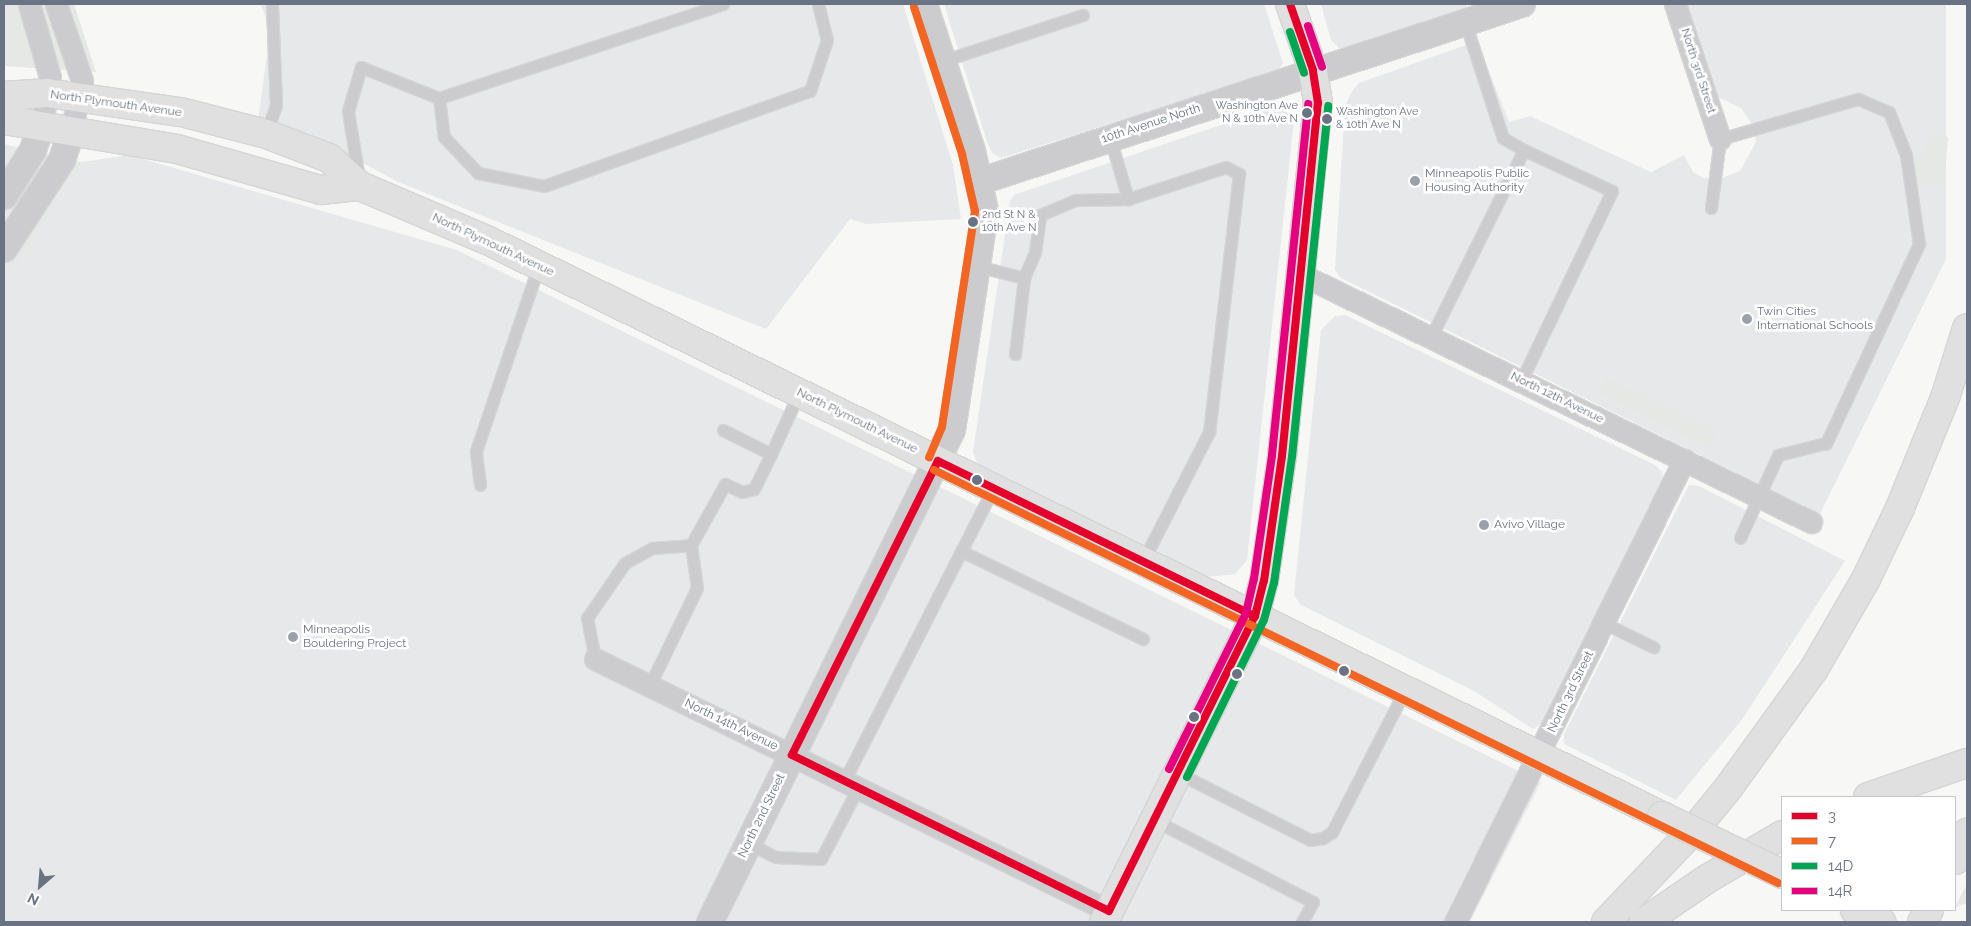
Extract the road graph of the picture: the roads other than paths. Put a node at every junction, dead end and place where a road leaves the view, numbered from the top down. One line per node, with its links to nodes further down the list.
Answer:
1 (29, 4): 14 (street)
2 (56, 4): 16 (street)
3 (272, 4): 21 (lane)
4 (723, 4): 17 (lane)
5 (818, 4): 17 (lane)
6 (924, 4): 12 (street, North 2nd Street)
7 (1290, 4): 13 (main road)
8 (1522, 4): 11 (street, 10th Avenue North)
9 (1675, 4): 23 (street, North 3rd Street)
10 (1083, 15): 12 (lane)
11 (1465, 22): 13 (street, 10th Avenue North); 24 (lane)
12 (942, 61): 25 (street, North 2nd Street)
13 (1313, 70): 22 (street, 10th Avenue North); 33 (main road)
14 (47, 94): 15 (main road, North Plymouth Avenue); 16 (main road, North Plymouth Avenue); 19 (street)
15 (4, 96)
16 (79, 97): 20 (street); 21 (main road, North Plymouth Avenue)
17 (439, 98): 26 (lane)
18 (4, 120): 19 (main road, North Plymouth Avenue)
19 (42, 127): 20 (main road, North Plymouth Avenue); 27 (street)
20 (71, 132): 26 (main road, North Plymouth Avenue); 30 (street)
21 (266, 134): 26 (main road, North Plymouth Avenue)
22 (1110, 138): 25 (street, 10th Avenue North); 28 (lane)
23 (1720, 139): 29 (lane); 46 (lane)
24 (1524, 150): 36 (lane); 38 (lane)
25 (981, 181): 32 (street, North 2nd Street)
26 (360, 186): 31 (main road, North Plymouth Avenue)
27 (4, 196)
28 (1128, 199): 34 (lane); 51 (lane)
29 (1711, 208)
30 (4, 250)
31 (539, 265): 39 (main road, North Plymouth Avenue); 44 (lane)
32 (977, 266): 34 (lane); 43 (street, North 2nd Street)
33 (1302, 274): 36 (street, North 12th Avenue); 52 (main road)
34 (1024, 278): 37 (lane)
35 (1967, 328): 77 (main road)
36 (1431, 337): 38 (street, North 12th Avenue)
37 (1015, 354)
38 (1521, 381): 42 (street, North 12th Avenue)
39 (799, 393): 41 (lane); 43 (main road, North Plymouth Avenue)
40 (723, 430): 41 (lane)
41 (771, 454): 49 (lane)
42 (1684, 460): 46 (street, North 12th Avenue); 53 (street, North 3rd Street)
43 (938, 461): 45 (main road, North Plymouth Avenue); 59 (street, North 2nd Street)
44 (480, 485)
45 (993, 488): 50 (lane); 51 (main road, North Plymouth Avenue)
46 (1761, 497): 47 (street, North 12th Avenue); 48 (lane)
47 (1811, 522)
48 (1740, 538)
49 (691, 545): 56 (lane); 57 (lane)
50 (961, 551): 54 (lane); 63 (lane)
51 (1144, 561): 52 (main road, North Plymouth Avenue)
52 (1255, 616): 58 (main road, North Plymouth Avenue); 62 (main road)
53 (1604, 622): 55 (lane); 60 (street, North 3rd Street)
54 (1143, 639)
55 (1654, 646)
56 (595, 659): 57 (street, North 14th Avenue)
57 (650, 685): 59 (street, North 14th Avenue)
58 (1405, 690): 60 (main road, North Plymouth Avenue); 62 (lane)
59 (792, 755): 63 (street, North 14th Avenue); 68 (street, North 2nd Street)
60 (1540, 756): 70 (main road, North Plymouth Avenue, bridge); 76 (street, North 3rd Street)
61 (1967, 763): 64 (main road)
62 (1178, 773): 65 (main road)
63 (851, 784): 68 (lane); 73 (street, North 14th Avenue)
64 (1871, 796)
65 (1154, 820): 73 (main road); 75 (lane)
66 (1967, 833): 69 (main road)
67 (1781, 836): 78 (main road)
68 (748, 843): 74 (street, North 2nd Street)
69 (1956, 858)
70 (1781, 874)
71 (1857, 911): 79 (main road)
72 (1928, 911): 80 (main road)
73 (1106, 917)
74 (710, 922)
75 (1302, 922)
76 (1455, 922)
77 (1606, 922)
78 (1644, 922)
79 (1881, 922)
80 (1922, 922)

